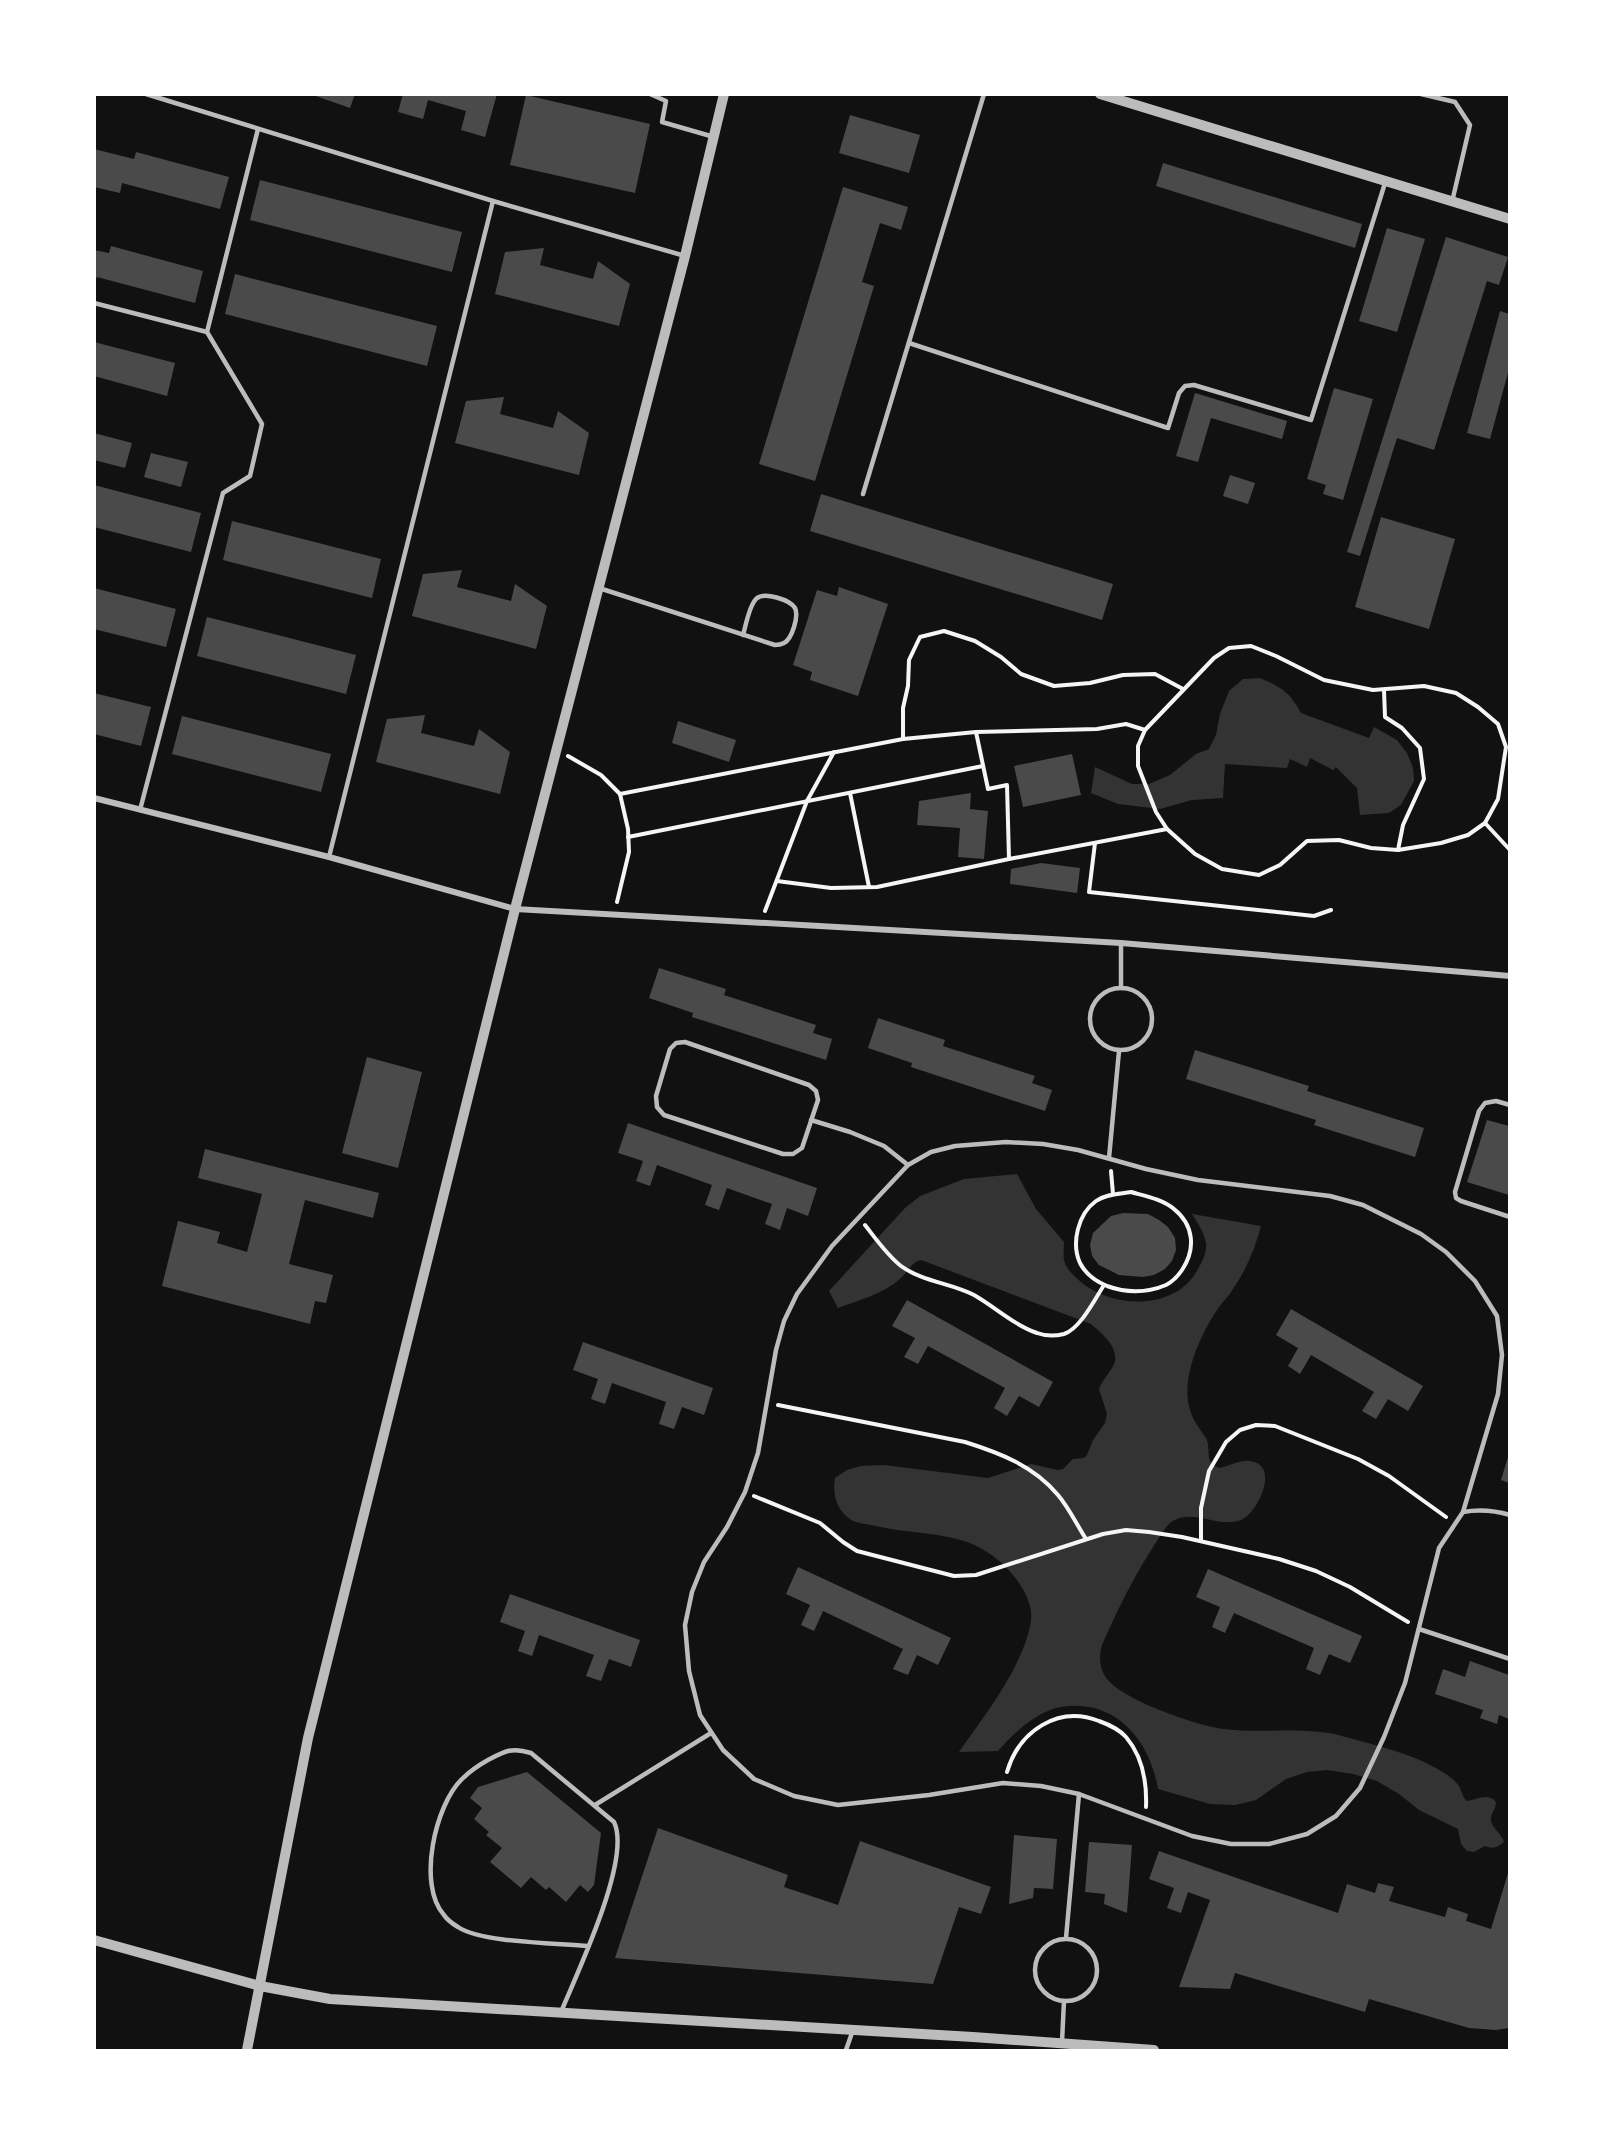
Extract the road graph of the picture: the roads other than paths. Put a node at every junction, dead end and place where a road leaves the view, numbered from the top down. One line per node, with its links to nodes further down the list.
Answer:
1 (146, 94): 7 (lane)
2 (650, 94): 8 (lane)
3 (724, 94): 8 (street)
4 (984, 94): 16 (lane)
5 (1100, 94): 9 (street)
6 (1421, 94): 11 (lane)
7 (258, 129): 10 (lane); 15 (lane)
8 (714, 137): 13 (street)
9 (1385, 181): 11 (street); 16 (lane)
10 (493, 201): 13 (lane); 22 (lane)
11 (1452, 202): 12 (street)
12 (1509, 219)
13 (685, 256): 18 (street)
14 (94, 303): 15 (lane)
15 (207, 332): 21 (lane)
16 (909, 343): 17 (lane)
17 (863, 494)
18 (599, 588): 19 (lane); 23 (street)
19 (743, 635): 19 (lane)
20 (94, 798): 21 (street)
21 (140, 810): 22 (street)
22 (329, 857): 23 (street)
23 (515, 909): 24 (street); 45 (street)
24 (1121, 943): 25 (street); 26 (lane)
25 (1509, 976)
26 (1121, 988): 27 (lane); 27 (lane)
27 (1119, 1051): 30 (lane)
28 (1509, 1105): 32 (lane)
29 (811, 1120): 29 (lane); 31 (lane)
30 (1109, 1158): 31 (lane); 34 (lane)
31 (908, 1165): 39 (lane)
32 (1509, 1217)
33 (1509, 1354): 34 (lane)
34 (1502, 1355): 35 (lane)
35 (1463, 1512): 36 (lane); 37 (lane)
36 (1509, 1515)
37 (1419, 1629): 38 (lane); 40 (lane)
38 (1509, 1659)
39 (711, 1733): 40 (lane); 41 (lane)
40 (1079, 1794): 42 (lane)
41 (595, 1805): 44 (lane); 44 (lane)
42 (1066, 1938): 46 (lane); 46 (lane)
43 (94, 1940): 45 (street)
44 (588, 1946): 47 (lane)
45 (260, 1986): 47 (street); 51 (street)
46 (1064, 2001): 49 (lane)
47 (561, 2013): 48 (street)
48 (853, 2030): 49 (street); 52 (lane)
49 (1062, 2045): 50 (street)
50 (1118, 2049): 53 (street)
51 (247, 2050)
52 (846, 2050)
53 (1154, 2050)

